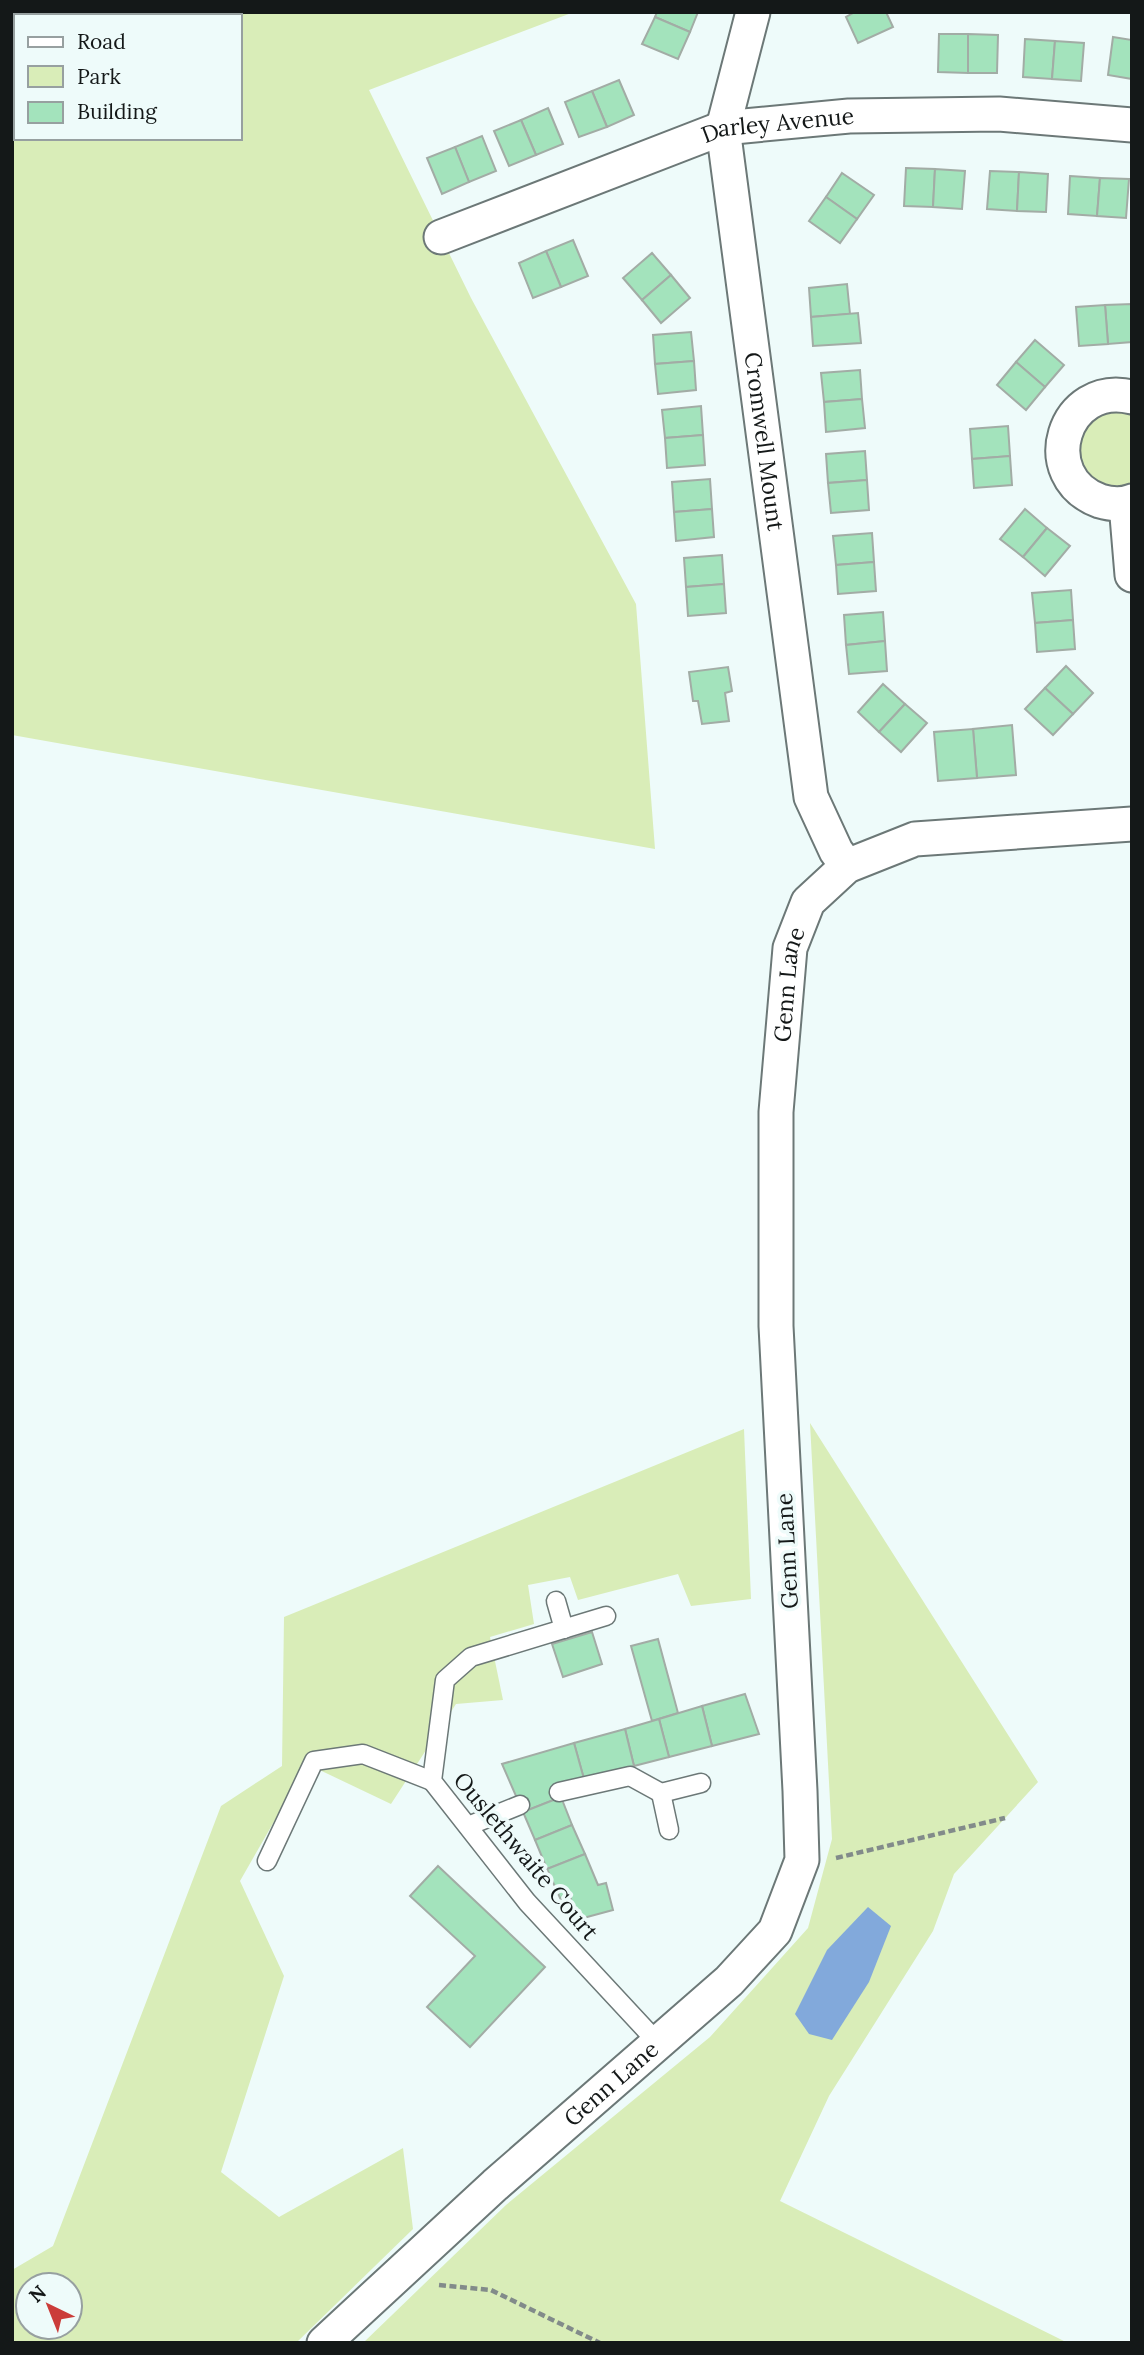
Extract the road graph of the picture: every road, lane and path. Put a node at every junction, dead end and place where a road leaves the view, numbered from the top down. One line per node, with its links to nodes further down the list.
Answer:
1 (753, 12): 3 (street, Cromwell Mount)
2 (1132, 125): 3 (street, Darley Avenue)
3 (723, 128): 4 (street, Darley Avenue); 9 (street, Cromwell Mount)
4 (442, 237)
5 (1132, 397): 6 (street)
6 (1129, 503): 7 (street)
7 (1132, 575)
8 (1132, 824): 9 (street, Genn Lane)
9 (847, 866): 21 (street, Genn Lane)
10 (556, 1601): 12 (lane)
11 (606, 1616): 12 (lane, Ouslethwaite Court)
12 (564, 1629): 13 (lane, Ouslethwaite Court)
13 (432, 1781): 19 (lane, Ouslethwaite Court); 22 (lane)
14 (701, 1783): 16 (lane)
15 (559, 1792): 16 (lane)
16 (661, 1793): 20 (lane)
17 (520, 1805): 19 (lane)
18 (1005, 1818): 21 (path)
19 (468, 1826): 23 (lane, Ouslethwaite Court)
20 (669, 1830)
21 (802, 1860): 23 (street, Genn Lane)
22 (267, 1861)
23 (658, 2043): 25 (street, Genn Lane)
24 (491, 2290): 26 (path)
25 (324, 2343)
26 (600, 2343)

